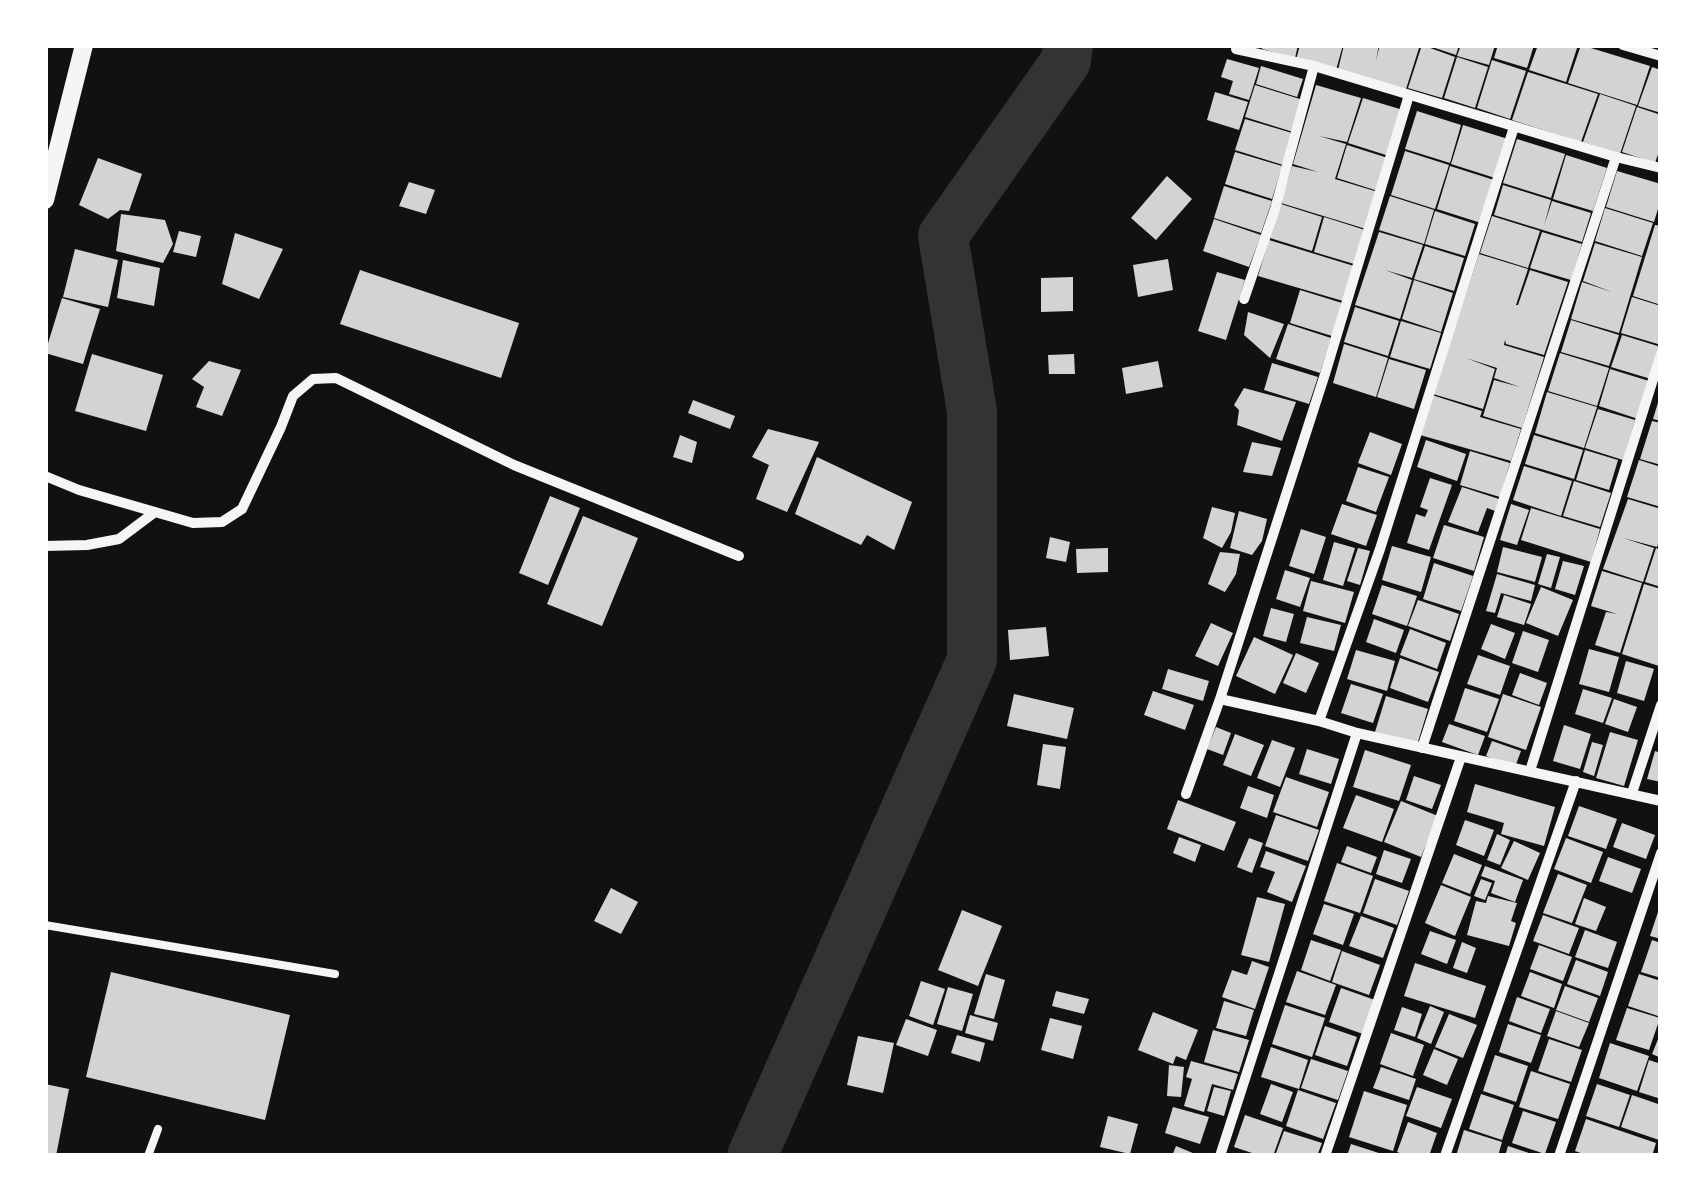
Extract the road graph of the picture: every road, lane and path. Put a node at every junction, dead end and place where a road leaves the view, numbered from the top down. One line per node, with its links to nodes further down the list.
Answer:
1 (84, 45): 10 (street)
2 (1624, 45): 4 (street)
3 (1236, 49): 5 (street)
4 (1661, 56)
5 (1314, 66): 6 (street); 11 (street)
6 (1409, 95): 7 (street); 17 (street)
7 (1514, 127): 8 (street); 19 (street)
8 (1616, 157): 9 (street); 21 (street)
9 (1661, 168)
10 (45, 200)
11 (1244, 299)
12 (1661, 354): 23 (street)
13 (45, 476): 14 (street)
14 (156, 512): 15 (street); 16 (street)
15 (45, 546)
16 (739, 556)
17 (1220, 699): 19 (street); 26 (street)
18 (1661, 706): 25 (street)
19 (1319, 720): 20 (street)
20 (1356, 733): 21 (street); 33 (street)
21 (1422, 748): 22 (street)
22 (1461, 757): 23 (street); 34 (street)
23 (1530, 772): 24 (street)
24 (1576, 781): 25 (street); 35 (street)
25 (1632, 793): 27 (street)
26 (1186, 794)
27 (1661, 801)
28 (1661, 853): 36 (street)
29 (45, 925): 30 (lane)
30 (335, 974)
31 (158, 1129): 32 (lane)
32 (148, 1156)
33 (1220, 1156)
34 (1326, 1156)
35 (1444, 1156)
36 (1559, 1156)

